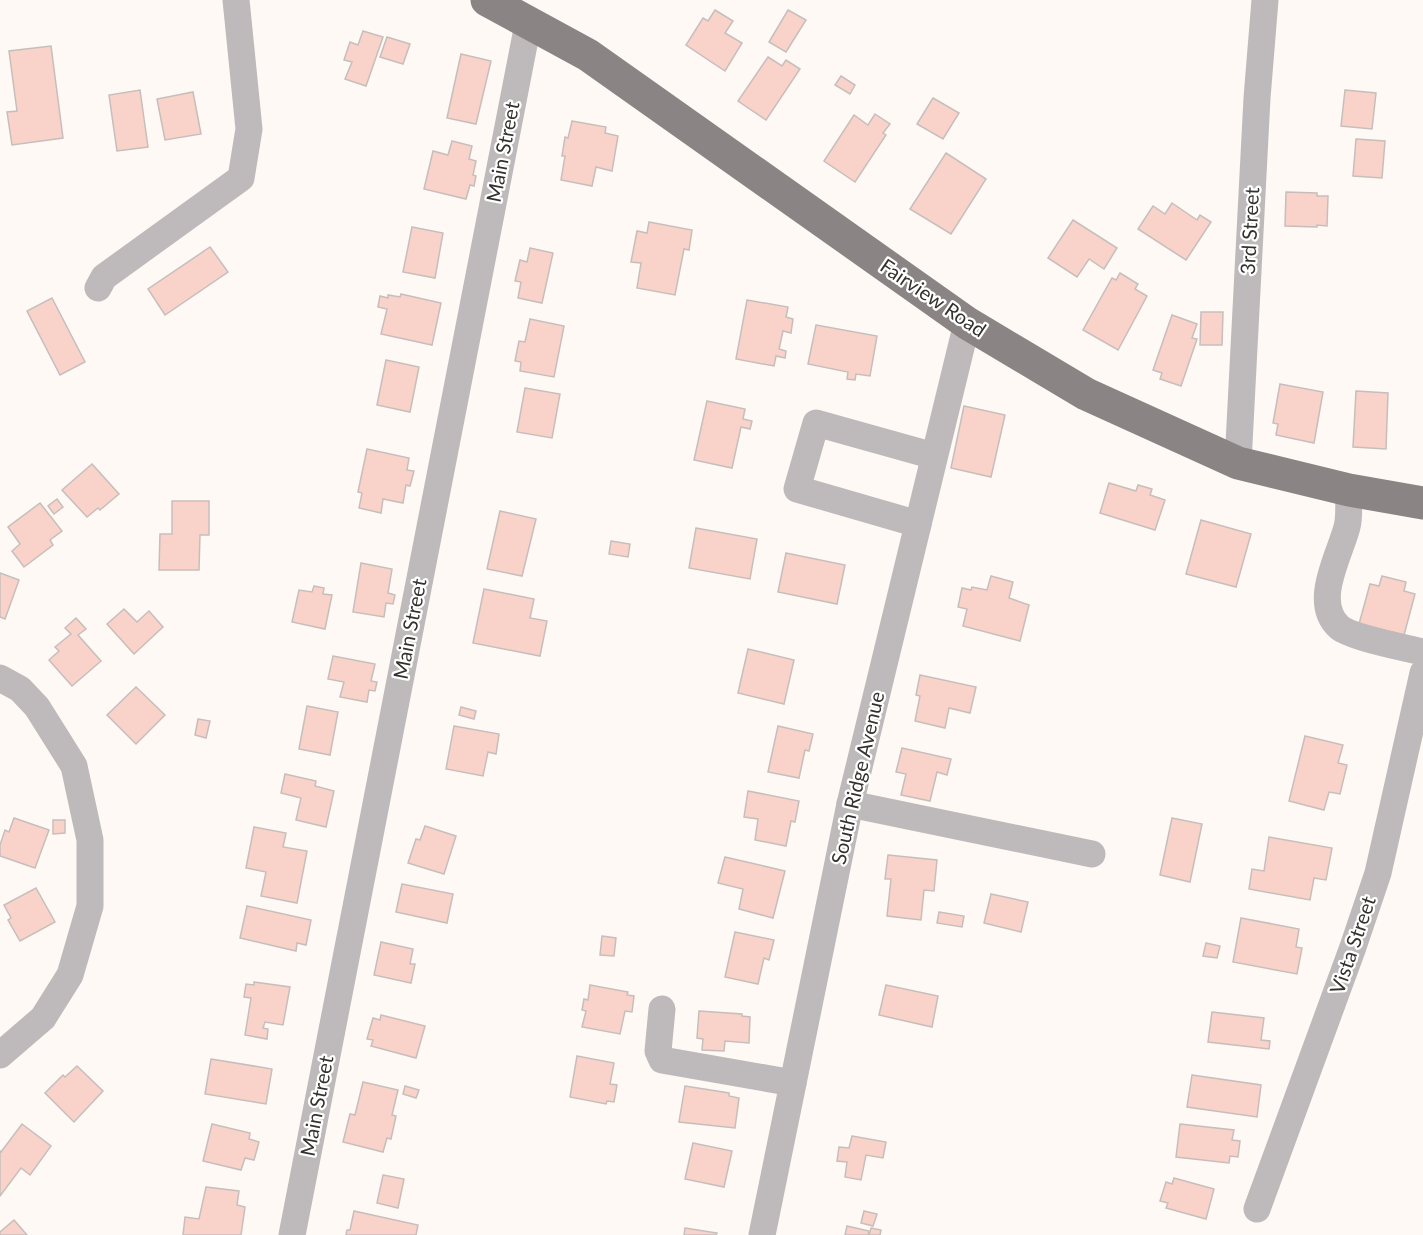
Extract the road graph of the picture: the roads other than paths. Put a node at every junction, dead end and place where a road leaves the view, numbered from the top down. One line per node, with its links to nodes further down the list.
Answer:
1 (236, 0): 5 (street)
2 (487, 0): 4 (main road, Fairview Road)
3 (1265, 0): 8 (street, 3rd Street)
4 (528, 24): 6 (main road, Fairview Road); 21 (street, Main Street)
5 (98, 288)
6 (967, 323): 7 (street, South Ridge Avenue); 8 (main road, Fairview Road)
7 (934, 456): 11 (street, South Ridge Avenue); 11 (street)
8 (1238, 463): 9 (main road, Fairview Road)
9 (1349, 490): 10 (main road, Fairview Road); 12 (street)
10 (1423, 503)
11 (918, 524): 15 (street, South Ridge Avenue)
12 (1423, 652)
13 (1423, 674): 20 (street, Vista Street)
14 (0, 678): 18 (street)
15 (850, 804): 16 (street); 19 (street, South Ridge Avenue)
16 (1092, 854)
17 (662, 1009): 19 (street)
18 (0, 1055)
19 (793, 1083): 22 (street, South Ridge Avenue)
20 (1257, 1209)
21 (292, 1235)
22 (762, 1235)

